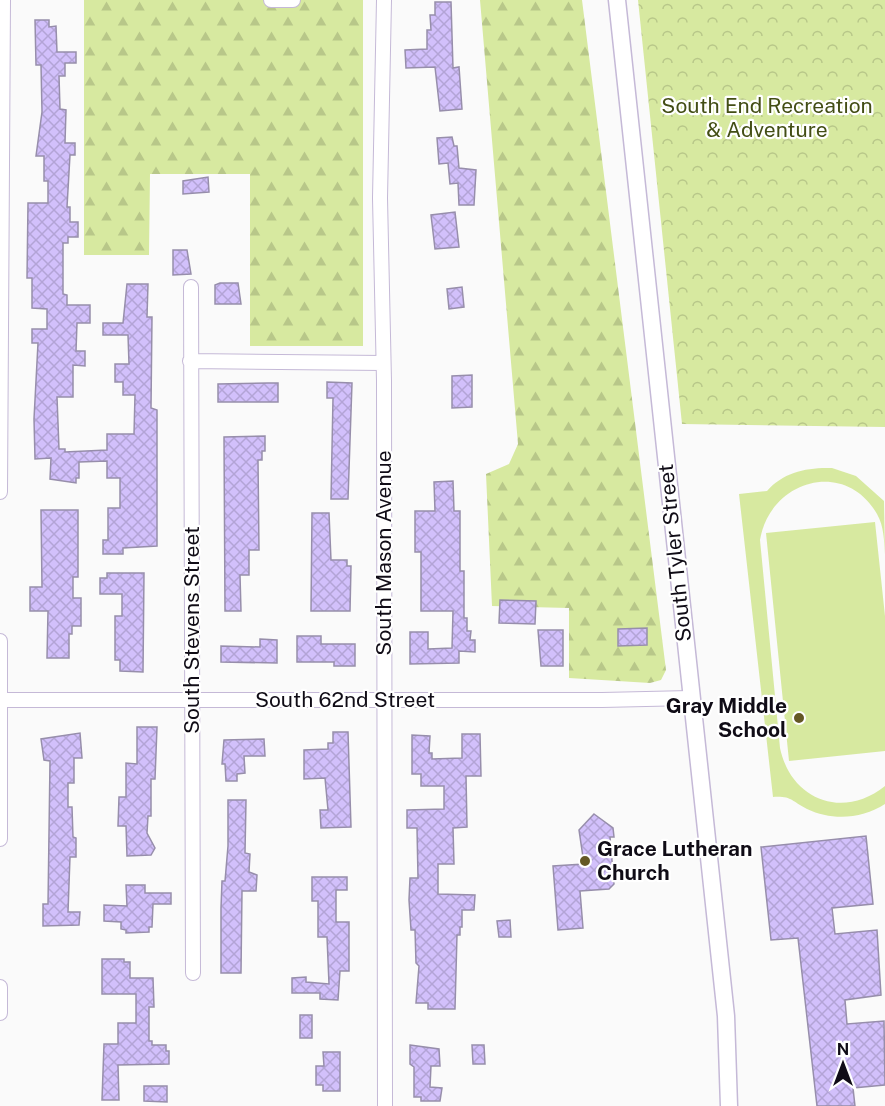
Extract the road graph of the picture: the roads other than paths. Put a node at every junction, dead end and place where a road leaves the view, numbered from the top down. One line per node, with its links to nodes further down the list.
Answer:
1 (3, 0): 9 (street)
2 (271, 0): 3 (street)
3 (293, 0)
4 (384, 0): 8 (street, South Mason Avenue)
5 (616, 0): 11 (street, South Tyler Street)
6 (191, 287): 7 (street, South Stevens Street)
7 (190, 361): 8 (street); 12 (street, South Stevens Street)
8 (383, 363): 14 (street, South Mason Avenue)
9 (0, 492)
10 (0, 641): 13 (street)
11 (690, 698): 14 (street, South 62nd Street); 20 (street, South Tyler Street)
12 (193, 699): 13 (street, South 62nd Street); 14 (street, South 62nd Street); 16 (street, South Stevens Street)
13 (0, 700): 15 (street)
14 (384, 700): 19 (street, South Mason Avenue)
15 (0, 839)
16 (193, 973)
17 (0, 987): 18 (street)
18 (0, 1013)
19 (385, 1106)
20 (729, 1106)

